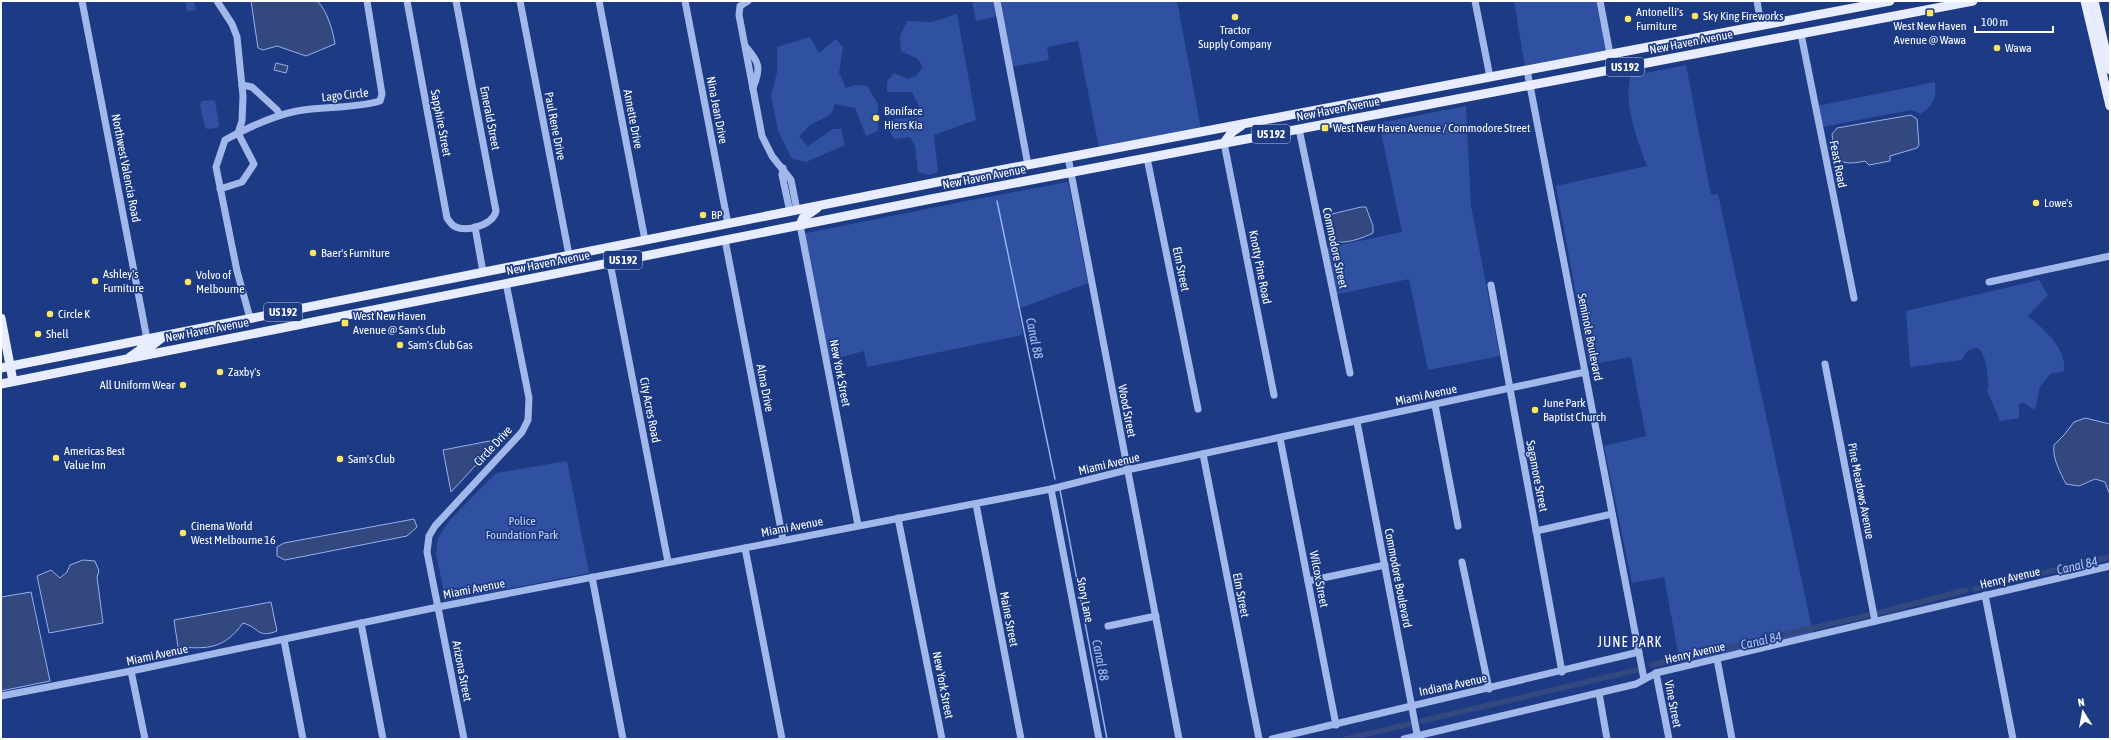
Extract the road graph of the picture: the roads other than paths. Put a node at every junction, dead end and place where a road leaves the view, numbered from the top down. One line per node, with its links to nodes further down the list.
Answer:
1 (82, 1): 86 (street, Northwest Valencia Road)
2 (217, 1): 37 (street)
3 (367, 1): 43 (street, Lago Circle)
4 (407, 1): 63 (street, Sapphire Street)
5 (456, 1): 63 (street, Emerald Street)
6 (520, 1): 68 (street, Paul Rene Drive)
7 (600, 1): 65 (street, Annette Drive)
8 (685, 1): 61 (street, Nina Jean Drive)
9 (748, 1): 29 (street)
10 (996, 1): 52 (street)
11 (1475, 1): 36 (street)
12 (1600, 1): 30 (street)
13 (1756, 1): 25 (street)
14 (1891, 1): 20 (main road, New Haven Avenue / US 192); 22 (main road)
15 (1943, 1): 21 (main road)
16 (1973, 1): 19 (main road, New Haven Avenue / US 192)
17 (2085, 1): 41 (main road)
18 (2094, 1): 34 (main road)
19 (1953, 3): 21 (main road, New Haven Avenue / US 192)
20 (1873, 4): 23 (main road, New Haven Avenue / US 192); 24 (main road)
21 (1931, 9): 22 (main road, New Haven Avenue / US 192)
22 (1882, 18): 24 (main road, New Haven Avenue / US 192)
23 (1783, 21): 25 (main road, New Haven Avenue / US 192); 27 (main road)
24 (1858, 23): 26 (main road, New Haven Avenue / US 192)
25 (1761, 25): 28 (main road); 30 (main road, New Haven Avenue / US 192)
26 (1801, 34): 27 (main road, New Haven Avenue / US 192); 79 (street, Feast Road)
27 (1766, 40): 28 (main road, New Haven Avenue / US 192)
28 (1740, 45): 35 (main road, New Haven Avenue / US 192)
29 (746, 47): 31 (street); 32 (street)
30 (1610, 54): 33 (main road, New Haven Avenue / US 192); 35 (main road)
31 (758, 67): 32 (street); 39 (street)
32 (749, 68): 39 (street)
33 (1527, 70): 36 (main road, New Haven Avenue / US 192); 38 (street, Seminole Boulevard)
34 (2110, 70)
35 (1593, 73): 38 (main road, New Haven Avenue / US 192)
36 (1490, 77): 40 (main road, New Haven Avenue / US 192)
37 (242, 85): 43 (street); 47 (street)
38 (1530, 85): 45 (main road, New Haven Avenue / US 192); 92 (street, Seminole Boulevard)
39 (753, 89): 60 (street)
40 (1378, 98): 42 (main road, New Haven Avenue / US 192); 45 (main road)
41 (2110, 106)
42 (1335, 107): 44 (main road, New Haven Avenue / US 192); 46 (main road)
43 (280, 115): 47 (street, Lago Circle)
44 (1246, 123): 48 (main road, New Haven Avenue / US 192); 49 (main road)
45 (1326, 124): 46 (main road, New Haven Avenue / US 192)
46 (1299, 129): 49 (main road, New Haven Avenue / US 192); 93 (street, Commodore Street)
47 (238, 133): 56 (street, Lago Circle); 56 (street)
48 (1165, 139): 50 (main road, New Haven Avenue / US 192); 51 (main road)
49 (1224, 143): 51 (main road, New Haven Avenue / US 192); 97 (street, Knotty Pine Road)
50 (1068, 157): 52 (main road, New Haven Avenue / US 192); 53 (street, Wood Street)
51 (1147, 158): 53 (main road, New Haven Avenue / US 192); 99 (street, Elm Street)
52 (1028, 165): 54 (main road, New Haven Avenue / US 192)
53 (1071, 172): 57 (main road, New Haven Avenue / US 192); 103 (street, Wood Street)
54 (968, 176): 55 (main road, New Haven Avenue / US 192); 57 (main road)
55 (948, 180): 58 (main road); 59 (main road, New Haven Avenue / US 192)
56 (220, 189): 83 (street, Lago Circle)
57 (952, 195): 58 (main road, New Haven Avenue / US 192)
58 (931, 199): 62 (main road, New Haven Avenue / US 192)
59 (819, 206): 60 (main road, New Haven Avenue / US 192); 62 (main road)
60 (793, 211): 61 (main road, New Haven Avenue / US 192); 64 (main road)
61 (728, 224): 65 (main road, New Haven Avenue / US 192); 66 (main road)
62 (800, 225): 64 (main road, New Haven Avenue / US 192); 108 (street, New York Street)
63 (475, 227): 72 (street)
64 (780, 229): 66 (main road, New Haven Avenue / US 192)
65 (646, 240): 67 (main road, New Haven Avenue / US 192)
66 (725, 240): 70 (main road, New Haven Avenue / US 192); 111 (street, Alma Drive)
67 (629, 243): 68 (main road, New Haven Avenue / US 192); 70 (main road)
68 (569, 255): 71 (main road, New Haven Avenue / US 192); 73 (main road)
69 (2110, 256): 74 (street)
70 (610, 263): 73 (main road, New Haven Avenue / US 192); 113 (street, City Acres Road)
71 (521, 265): 72 (main road, New Haven Avenue / US 192); 75 (main road)
72 (483, 272): 77 (main road); 78 (main road, New Haven Avenue / US 192)
73 (554, 274): 75 (main road, New Haven Avenue / US 192)
74 (1989, 282)
75 (506, 283): 77 (main road, New Haven Avenue / US 192); 120 (street, Circle Drive)
76 (1491, 285): 96 (street, Sagamore Street)
77 (463, 292): 80 (main road, New Haven Avenue / US 192)
78 (372, 294): 80 (main road); 81 (main road, New Haven Avenue / US 192)
79 (1854, 298)
80 (372, 310): 84 (main road, New Haven Avenue / US 192)
81 (282, 312): 83 (main road, New Haven Avenue / US 192); 84 (main road)
82 (1, 318): 91 (main road)
83 (250, 318): 85 (main road, New Haven Avenue / US 192); 87 (main road)
84 (262, 332): 87 (main road, New Haven Avenue / US 192)
85 (166, 335): 86 (main road, New Haven Avenue / US 192); 88 (main road)
86 (147, 339): 89 (main road); 91 (main road, New Haven Avenue / US 192)
87 (227, 339): 88 (main road, New Haven Avenue / US 192)
88 (147, 354): 89 (main road, New Haven Avenue / US 192)
89 (128, 358): 94 (main road, New Haven Avenue / US 192)
90 (1825, 364): 122 (street, Pine Meadows Avenue)
91 (6, 367): 94 (main road)
92 (1586, 372): 96 (street, Miami Avenue); 106 (street, Seminole Boulevard)
93 (1350, 373)
94 (13, 381): 95 (main road, New Haven Avenue / US 192)
95 (1, 384)
96 (1511, 388): 98 (street, Miami Avenue); 110 (street, Sagamore Street)
97 (1274, 395)
98 (1435, 405): 100 (street, Miami Avenue); 109 (street)
99 (1198, 409)
100 (1357, 422): 101 (street, Miami Avenue); 115 (street, Commodore Boulevard)
101 (1280, 438): 102 (street, Miami Avenue); 118 (street, Wilcox Street)
102 (1203, 454): 103 (street, Miami Avenue); 148 (street, Elm Street)
103 (1127, 470): 104 (street, Miami Avenue); 121 (street, Wood Street)
104 (1051, 489): 105 (street, Miami Avenue); 146 (street, Story Lane)
105 (976, 504): 107 (street, Miami Avenue); 145 (street, Maine Street)
106 (1612, 514): 110 (street); 126 (street, Seminole Boulevard)
107 (898, 518): 108 (street, Miami Avenue); 144 (street, New York Street)
108 (858, 525): 111 (street, Miami Avenue)
109 (1458, 526)
110 (1536, 531): 129 (street, Sagamore Street)
111 (783, 540): 112 (street, Miami Avenue)
112 (745, 548): 113 (street, Miami Avenue); 143 (street)
113 (668, 562): 117 (street, Miami Avenue)
114 (1462, 562): 132 (street)
115 (1384, 565): 118 (street); 135 (street, Commodore Boulevard)
116 (2110, 566): 119 (street, Henry Avenue)
117 (592, 577): 120 (street, Miami Avenue); 142 (street)
118 (1308, 581): 136 (street, Wilcox Street)
119 (1985, 595): 122 (street, Henry Avenue); 154 (street)
120 (438, 607): 123 (street, Miami Avenue); 141 (street, Arizona Street)
121 (1156, 616): 124 (street); 147 (street, Wood Street)
122 (1875, 621): 127 (street, Henry Avenue)
123 (361, 623): 125 (street, Miami Avenue); 140 (street)
124 (1108, 626)
125 (284, 640): 128 (street, Miami Avenue); 139 (street)
126 (1639, 652): 129 (street, Indiana Avenue); 131 (street, Seminole Boulevard)
127 (1717, 659): 130 (street, Henry Avenue); 153 (street)
128 (131, 671): 134 (street, Miami Avenue); 138 (street)
129 (1562, 672): 132 (street, Indiana Avenue)
130 (1656, 673): 131 (street, Henry Avenue); 152 (street, Vine Street)
131 (1644, 679): 133 (street, Henry Avenue)
132 (1489, 689): 135 (street, Indiana Avenue)
133 (1599, 693): 137 (street, Henry Avenue); 151 (street)
134 (1, 696)
135 (1412, 706): 136 (street, Indiana Avenue); 137 (street, Commodore Boulevard)
136 (1336, 725): 149 (street, Indiana Avenue)
137 (1418, 737): 150 (street, Henry Avenue)
138 (145, 739)
139 (303, 739)
140 (383, 739)
141 (464, 739)
142 (623, 739)
143 (782, 739)
144 (942, 739)
145 (1020, 739)
146 (1099, 739)
147 (1179, 739)
148 (1259, 739)
149 (1272, 739)
150 (1404, 739)
151 (1607, 739)
152 (1669, 739)
153 (1732, 739)
154 (2013, 739)

